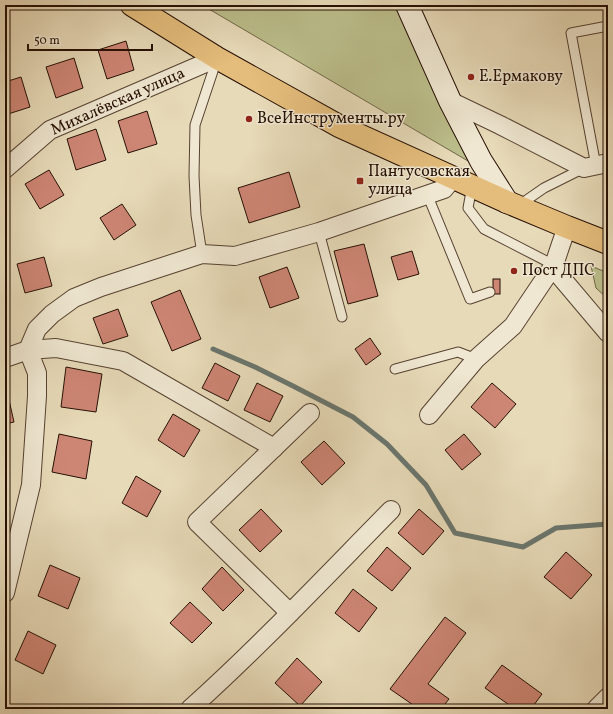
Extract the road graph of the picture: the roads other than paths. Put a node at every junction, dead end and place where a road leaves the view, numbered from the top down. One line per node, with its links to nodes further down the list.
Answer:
1 (132, 5): 4 (highway)
2 (408, 5): 5 (main road)
3 (608, 26): 6 (lane)
4 (217, 58): 7 (street, Михалёвская улица); 8 (highway); 14 (lane)
5 (450, 101): 6 (street); 10 (main road)
6 (596, 166): 10 (lane)
7 (5, 169)
8 (463, 182): 9 (street); 10 (highway); 15 (lane)
9 (427, 194): 12 (street); 16 (lane)
10 (512, 204): 11 (highway)
11 (567, 227): 13 (highway); 15 (street)
12 (319, 232): 14 (street); 17 (lane)
13 (608, 243)
14 (202, 254): 19 (street)
15 (554, 264): 18 (street); 21 (street)
16 (490, 292)
17 (342, 317)
18 (608, 333)
19 (28, 350): 20 (street); 25 (street); 27 (street)
20 (5, 358)
21 (476, 359): 22 (lane); 24 (street)
22 (395, 369)
23 (310, 413): 25 (street)
24 (429, 415)
25 (274, 448): 28 (street)
26 (391, 510): 28 (street)
27 (5, 593)
28 (290, 613): 30 (street)
29 (608, 697): 31 (street)
30 (190, 709)
31 (596, 709)

